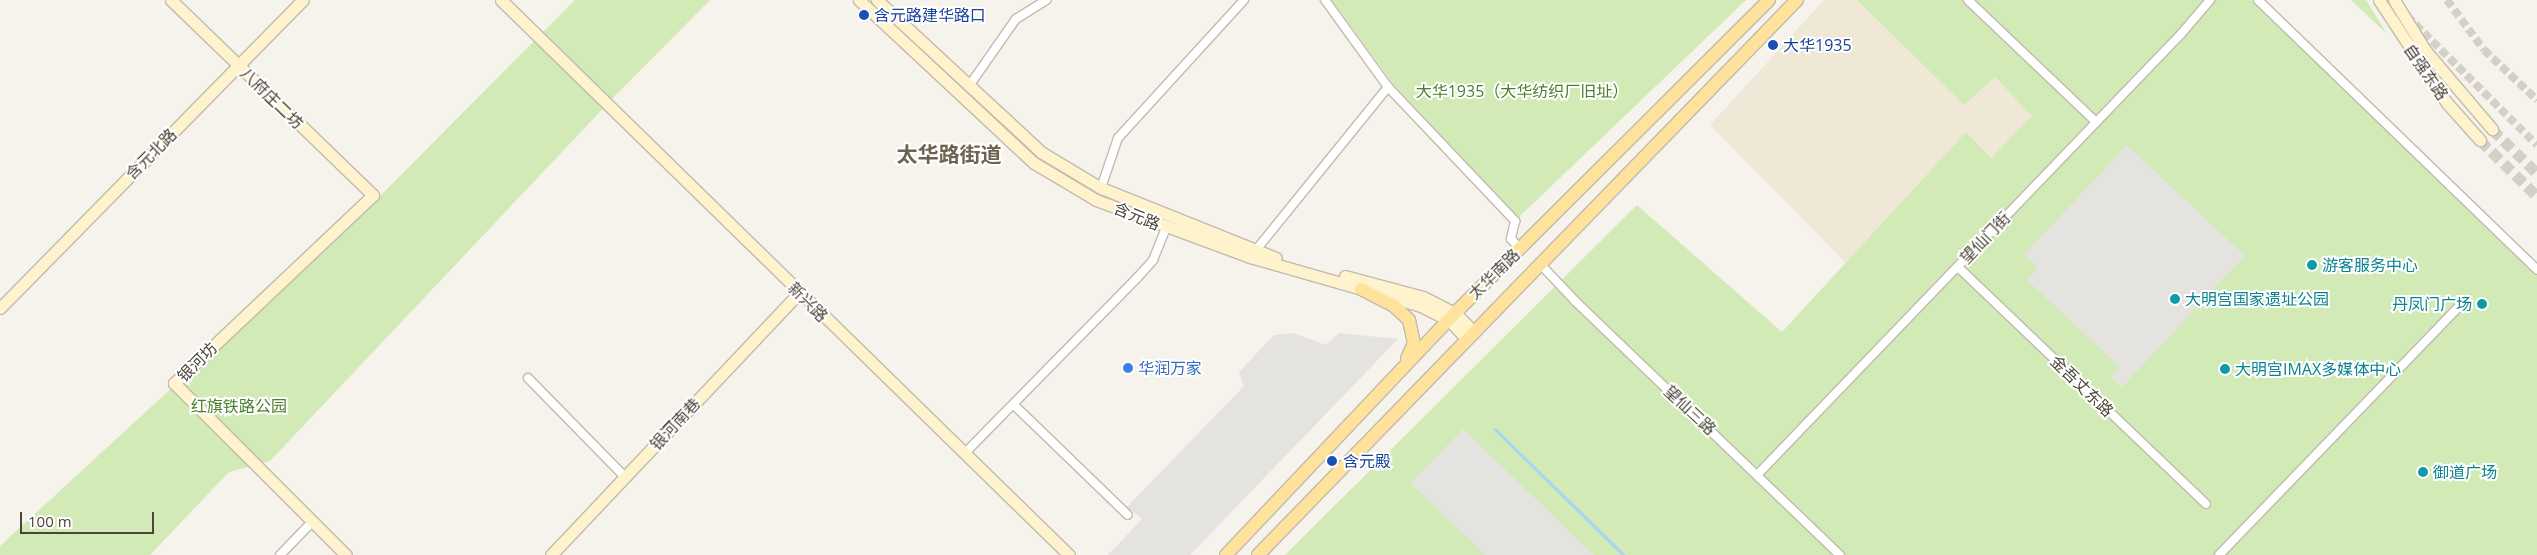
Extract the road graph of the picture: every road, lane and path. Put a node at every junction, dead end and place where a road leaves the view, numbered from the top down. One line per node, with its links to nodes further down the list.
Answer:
1 (171, 0): 16 (street, 八府庄二坊)
2 (303, 0): 16 (street, 含元北路)
3 (501, 0): 31 (street, 新兴路)
4 (859, 0): 24 (street, 含元路)
5 (877, 0): 17 (street, 含元路)
6 (1047, 0): 17 (street)
7 (1244, 0): 22 (street)
8 (1325, 0): 18 (street)
9 (1769, 0): 25 (main road, 太华南路)
10 (1797, 0): 27 (main road, 太华南路)
11 (1968, 0): 19 (street)
12 (2210, 0): 19 (street, 望仙门街)
13 (2258, 0): 29 (street)
14 (2379, 0): 21 (street, 自强东路)
15 (2394, 0): 20 (street, 自强东路)
16 (239, 65): 23 (street, 八府庄二坊); 33 (street, 含元北路)
17 (969, 86): 22 (street, 含元路)
18 (1388, 86): 25 (street); 26 (street)
19 (2096, 122): 28 (street, 望仙门街)
20 (2492, 130)
21 (2480, 140)
22 (1101, 188): 26 (street, 含元路)
23 (373, 195): 44 (street, 银河坊)
24 (1166, 228): 30 (street, 含元路); 38 (street)
25 (1520, 249): 34 (main road, 太华南路)
26 (1256, 250): 34 (street, 含元路)
27 (1540, 264): 35 (main road, 太华南路); 40 (street, 望仙三路)
28 (1958, 267): 40 (street, 望仙门街); 42 (street, 金吾丈东路)
29 (2537, 269)
30 (1360, 288): 34 (street, 含元路); 36 (main road)
31 (799, 293): 39 (street, 新兴路); 41 (street, 银河南巷)
32 (2462, 303): 52 (street)
33 (2, 304)
34 (1452, 316): 35 (street, 含元路); 36 (main road, 太华南路)
35 (1471, 335): 50 (main road, 太华南路)
36 (1401, 371): 49 (main road, 太华南路)
37 (528, 378): 41 (street)
38 (1014, 405): 39 (street); 43 (street)
39 (964, 454): 48 (street, 新兴路)
40 (1758, 474): 51 (street, 望仙三路)
41 (625, 477): 47 (street, 银河南巷)
42 (2206, 504)
43 (1128, 515)
44 (312, 522): 45 (street); 46 (street, 银河坊)
45 (280, 555)
46 (346, 555)
47 (551, 555)
48 (1069, 555)
49 (1226, 555)
50 (1258, 555)
51 (1840, 555)
52 (2219, 555)

